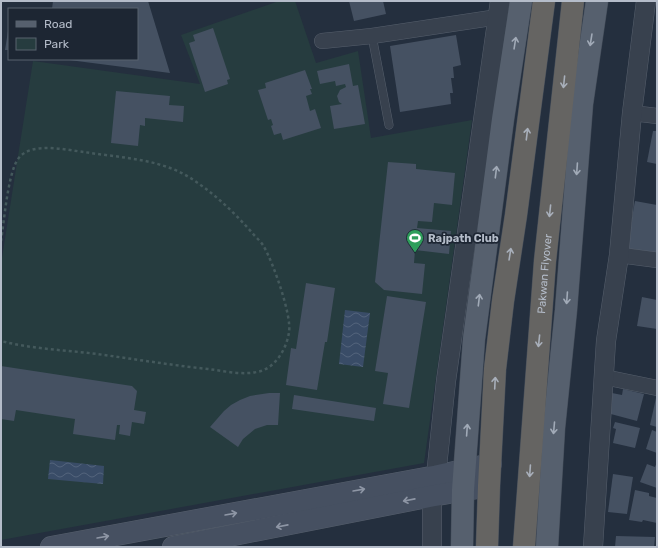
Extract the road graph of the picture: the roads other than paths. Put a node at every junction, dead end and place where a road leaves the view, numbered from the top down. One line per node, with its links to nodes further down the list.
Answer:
1 (521, 1): 17 (main road, one-way to 1)
2 (544, 1): 16 (highway, one-way to 2)
3 (573, 1): 25 (highway, Pakwan Flyover, one-way to 25)
4 (597, 1): 26 (main road, one-way to 26)
5 (646, 1): 9 (street)
6 (499, 9): 7 (street); 18 (street)
7 (372, 36): 8 (street); 11 (lane)
8 (322, 41)
9 (632, 113): 10 (street); 12 (street)
10 (657, 116)
11 (390, 125)
12 (619, 255): 13 (street); 14 (street)
13 (657, 260)
14 (604, 377): 15 (street); 27 (street)
15 (657, 388)
16 (491, 464): 17 (main road); 19 (highway)
17 (464, 479): 18 (main road); 19 (main road); 23 (main road)
18 (434, 486): 20 (main road, one-way to 18); 21 (main road, one-way to 21); 22 (street)
19 (489, 486): 24 (highway)
20 (51, 547)
21 (173, 547)
22 (432, 547)
23 (462, 547)
24 (487, 547)
25 (524, 547)
26 (547, 547)
27 (593, 547)

